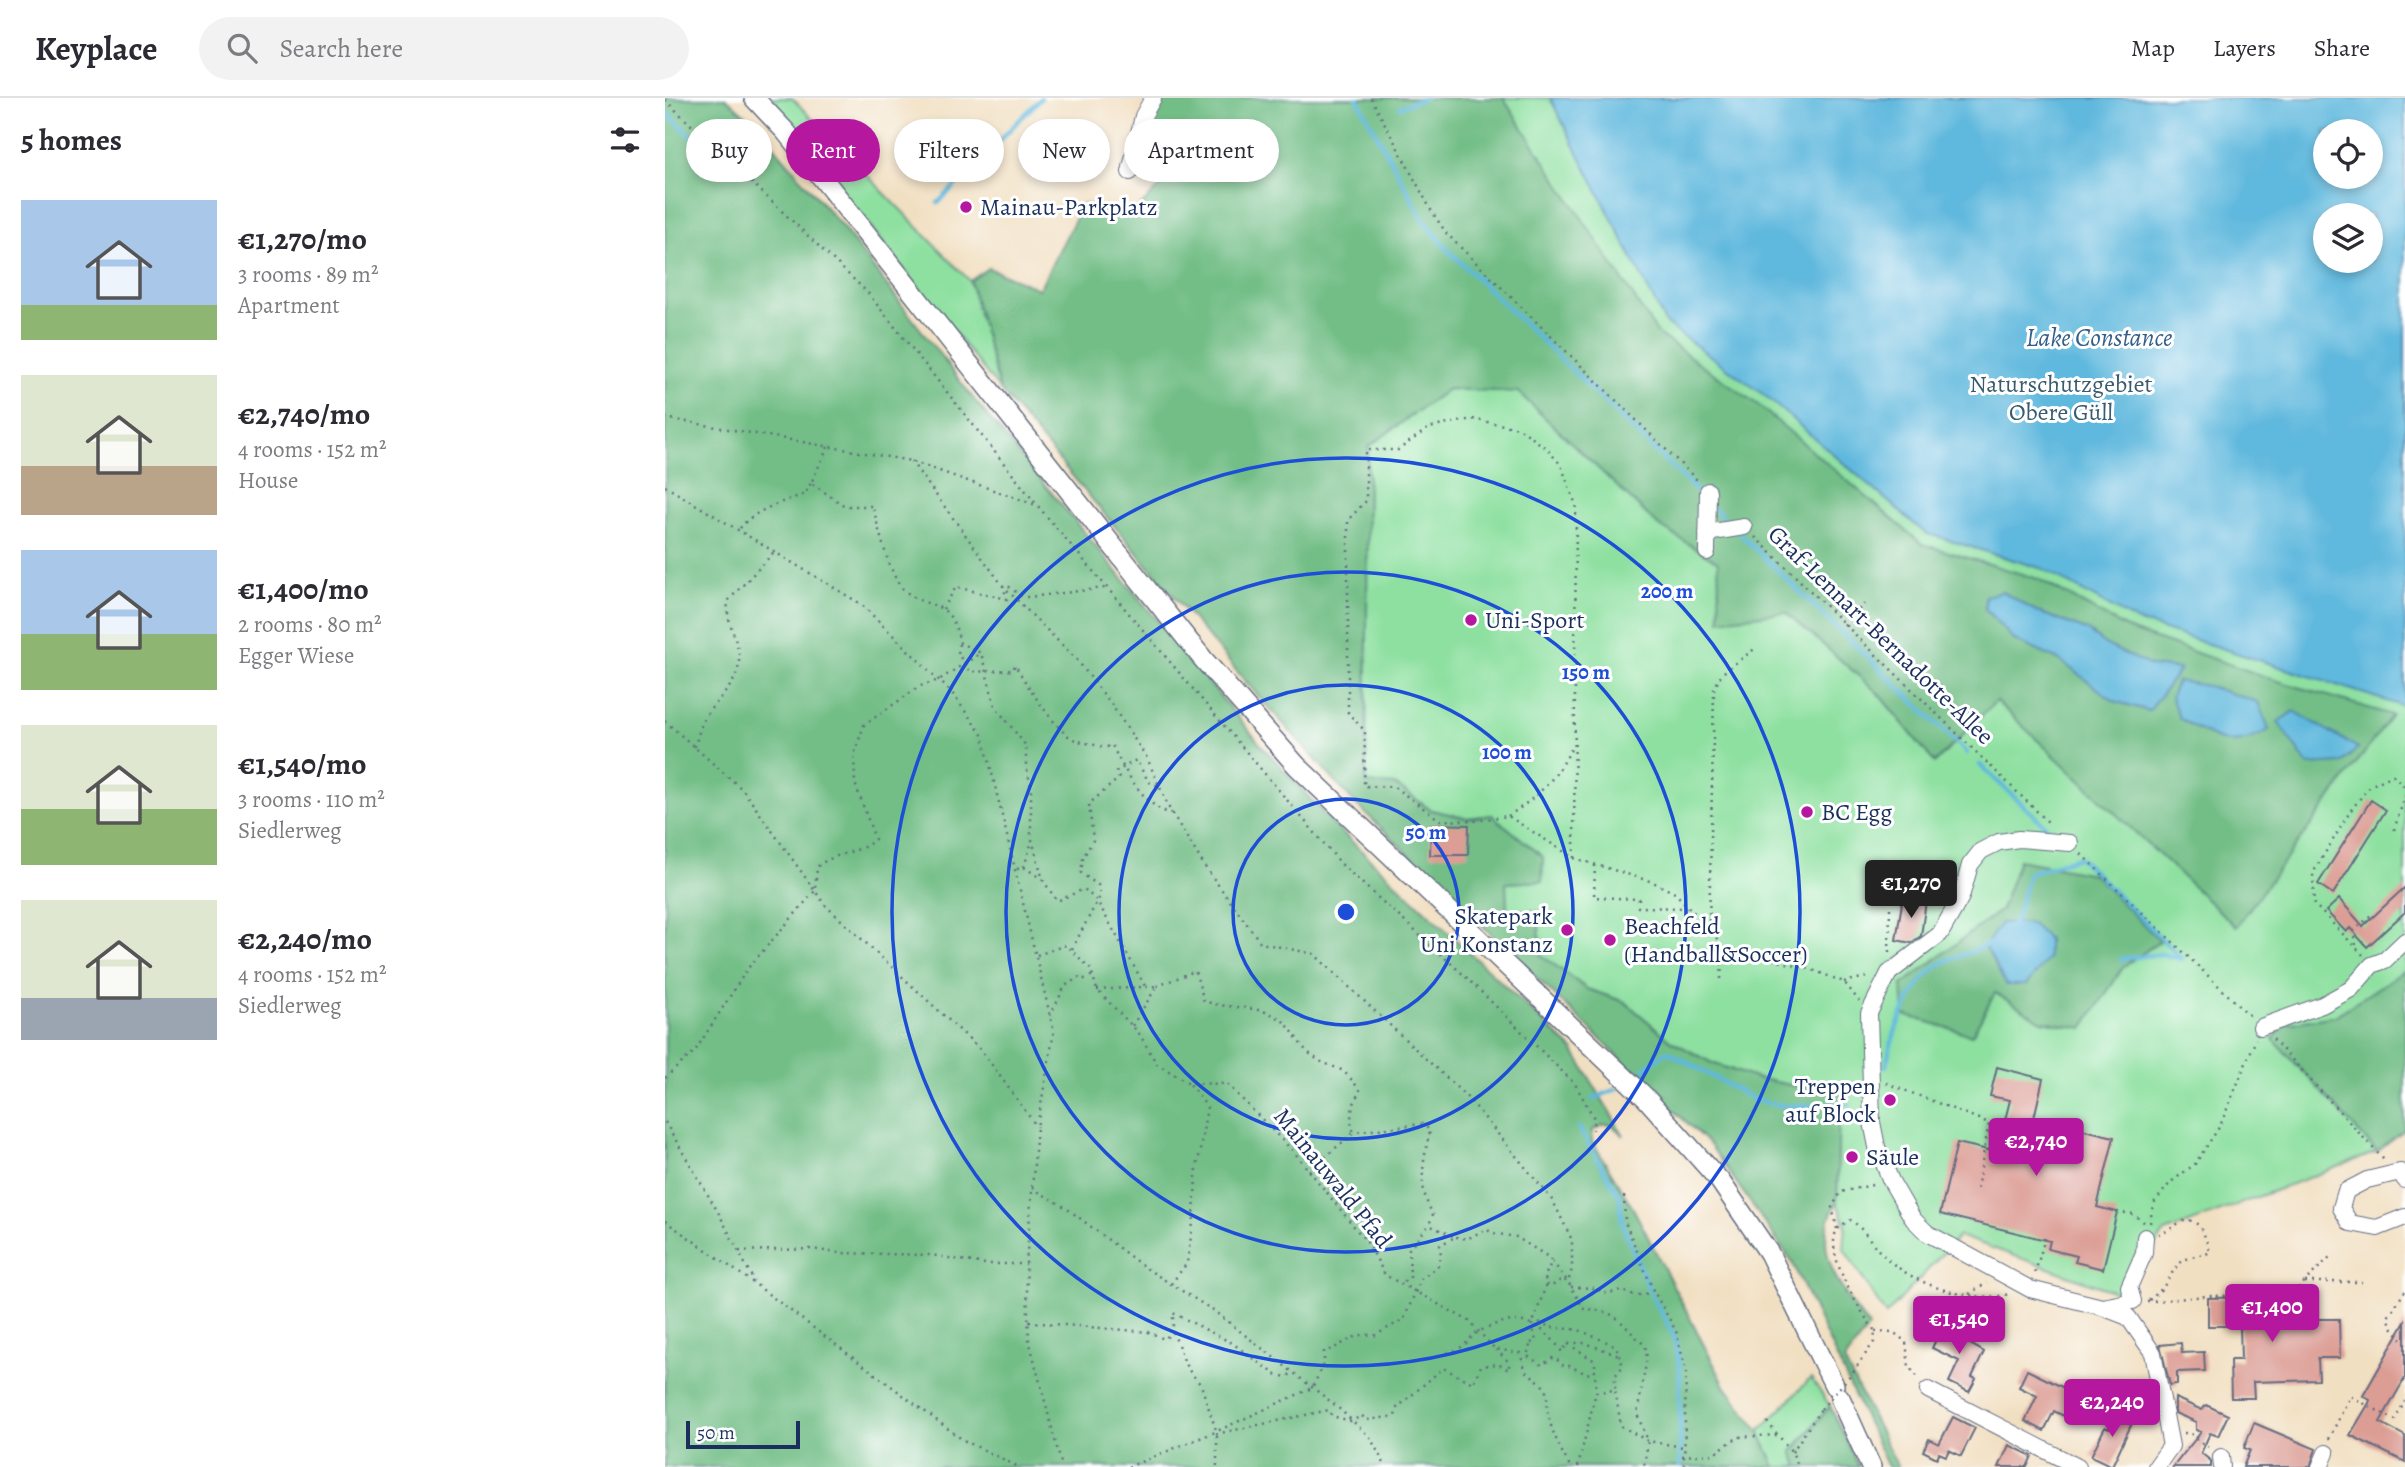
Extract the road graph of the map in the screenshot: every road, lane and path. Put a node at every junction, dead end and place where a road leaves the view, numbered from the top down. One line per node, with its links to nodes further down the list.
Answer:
1 (754, 98): 152 (main road)
2 (1153, 98): 5 (street)
3 (1371, 98): 13 (path)
4 (665, 100): 14 (path)
5 (1142, 119)
6 (665, 418): 7 (path)
7 (828, 447): 8 (path); 9 (path)
8 (911, 461): 14 (path); 20 (path)
9 (811, 483): 16 (path); 23 (path)
10 (665, 486): 12 (path)
11 (665, 491): 12 (path)
12 (675, 491): 16 (path)
13 (1708, 491): 17 (street)
14 (1037, 505): 21 (path)
15 (1744, 527): 17 (street); 24 (path, Graf-Lennart-Bernadotte-Allee)
16 (739, 528): 18 (path)
17 (1707, 533): 19 (street)
18 (775, 551): 30 (path); 33 (path)
19 (1707, 552)
20 (1003, 586): 21 (path); 23 (path); 35 (path)
21 (1107, 588): 74 (path)
22 (1864, 604): 24 (path)
23 (943, 609): 25 (path)
24 (1845, 625): 42 (path, Graf-Lennart-Bernadotte-Allee)
25 (960, 643): 27 (path); 28 (path)
26 (1756, 648): 53 (path)
27 (981, 653): 28 (path); 29 (path)
28 (965, 664): 29 (path); 30 (path)
29 (984, 669): 34 (path); 41 (path)
30 (939, 680): 46 (path); 48 (path)
31 (665, 721): 33 (path)
32 (1574, 742): 39 (path); 39 (path); 43 (path)
33 (694, 747): 48 (path)
34 (1122, 768): 35 (path); 38 (path); 49 (path)
35 (1160, 787): 38 (path)
36 (2405, 787): 56 (path)
37 (2405, 796): 40 (path)
38 (1172, 813): 98 (path)
39 (1508, 816): 43 (path)
40 (2394, 830)
41 (1033, 841): 45 (path); 47 (path)
42 (2070, 843): 60 (street); 70 (path, Graf-Lennart-Bernadotte-Allee)
43 (1574, 858): 44 (path)
44 (1595, 865): 50 (path); 50 (path)
45 (1024, 867): 46 (path); 47 (path)
46 (1015, 869): 58 (path)
47 (1043, 880): 49 (path)
48 (815, 891): 72 (path); 77 (path)
49 (1097, 901): 57 (path); 64 (path)
50 (1689, 908): 53 (path)
51 (1890, 908): 60 (path)
52 (2371, 915): 56 (path)
53 (1709, 928): 55 (path)
54 (2405, 941): 70 (street)
55 (1723, 947): 62 (path); 63 (path)
56 (2357, 948): 59 (path)
57 (1072, 949): 58 (path); 61 (path, Mainauwald Pfad)
58 (1036, 956): 68 (path)
59 (2366, 957)
60 (1889, 973): 63 (path); 67 (street)
61 (1093, 975): 66 (path, Mainauwald Pfad); 68 (path)
62 (1721, 979)
63 (1844, 982): 67 (path)
64 (1145, 986): 65 (path); 66 (path)
65 (1157, 986): 69 (path); 79 (path)
66 (1097, 990): 69 (path, Mainauwald Pfad)
67 (1869, 1013): 71 (street)
68 (1050, 1016): 77 (path)
69 (1132, 1026): 73 (path, Mainauwald Pfad)
70 (2261, 1027): 81 (path, Graf-Lennart-Bernadotte-Allee); 92 (path)
71 (1870, 1076): 82 (street); 84 (path)
72 (665, 1078)
73 (1189, 1083): 80 (path, Mainauwald Pfad); 103 (path)
74 (1594, 1118): 75 (path); 78 (path)
75 (1588, 1121)
76 (665, 1122): 94 (path)
77 (1037, 1127): 83 (path)
78 (1593, 1130)
79 (1354, 1132): 80 (path); 89 (path)
80 (1309, 1171): 101 (path, Mainauwald Pfad)
81 (2402, 1176): 87 (street)
82 (1891, 1181): 90 (path); 106 (street)
83 (1032, 1188): 97 (path); 103 (path)
84 (1977, 1189)
85 (1624, 1196): 108 (path)
86 (2117, 1212): 92 (path)
87 (2405, 1217)
88 (665, 1221): 102 (path)
89 (1429, 1225): 91 (path); 101 (path)
90 (1837, 1230): 106 (path); 117 (path)
91 (1455, 1237): 96 (path); 107 (path)
92 (2145, 1237): 111 (street); 111 (path)
93 (2045, 1238): 106 (path)
94 (739, 1251): 97 (path); 102 (path)
95 (2332, 1255): 99 (path)
96 (1549, 1258): 98 (path); 104 (path)
97 (1027, 1264): 114 (path)
98 (1568, 1282): 104 (path); 105 (path)
99 (2305, 1282): 100 (path); 110 (path)
100 (2362, 1282)
101 (1402, 1283): 107 (path, Mainauwald Pfad)
102 (755, 1284): 142 (path)
103 (1171, 1284): 125 (path)
104 (1546, 1285): 113 (path)
105 (1571, 1287): 108 (path); 136 (path)
106 (2030, 1289): 112 (street)
107 (1417, 1290): 116 (path, Mainauwald Pfad); 126 (path)
108 (1653, 1290): 137 (path)
109 (2405, 1291): 120 (path)
110 (2291, 1295): 111 (path); 115 (path)
111 (2140, 1302): 112 (street)
112 (2102, 1307): 134 (street)
113 (1533, 1321): 116 (path); 119 (path); 123 (path); 124 (path)
114 (1028, 1322): 118 (path); 143 (path)
115 (2291, 1324)
116 (1480, 1331): 121 (path, Mainauwald Pfad); 122 (path)
117 (1875, 1331): 128 (path); 138 (path, bridge)
118 (1173, 1332): 125 (path); 133 (path)
119 (1568, 1343): 123 (path); 124 (path)
120 (2405, 1343)
121 (1495, 1349): 131 (path); 147 (path, Mainauwald Pfad)
122 (1447, 1353)
123 (1619, 1356): 127 (path)
124 (1595, 1371): 129 (path)
125 (1292, 1374): 126 (path)
126 (1312, 1388): 131 (path); 133 (path)
127 (1615, 1390): 129 (path); 136 (path)
128 (1927, 1390): 153 (street)
129 (1596, 1392): 148 (path)
130 (2405, 1401): 140 (path)
131 (1351, 1420): 133 (path); 146 (path)
132 (1767, 1422): 135 (path)
133 (1216, 1433): 144 (path); 145 (path)
134 (2171, 1434): 141 (path); 154 (street)
135 (1778, 1435): 138 (path); 139 (path)
136 (1649, 1441): 137 (path); 149 (path)
137 (1683, 1447): 139 (path)
138 (1792, 1452): 151 (path)
139 (1682, 1456): 150 (path)
140 (2323, 1460)
141 (2222, 1462)
142 (1019, 1467)
143 (1062, 1467)
144 (1128, 1467)
145 (1217, 1467)
146 (1386, 1467)
147 (1571, 1467)
148 (1578, 1467)
149 (1644, 1467)
150 (1684, 1467)
151 (1799, 1467)
152 (1871, 1467)
153 (2078, 1467)
154 (2156, 1467)

